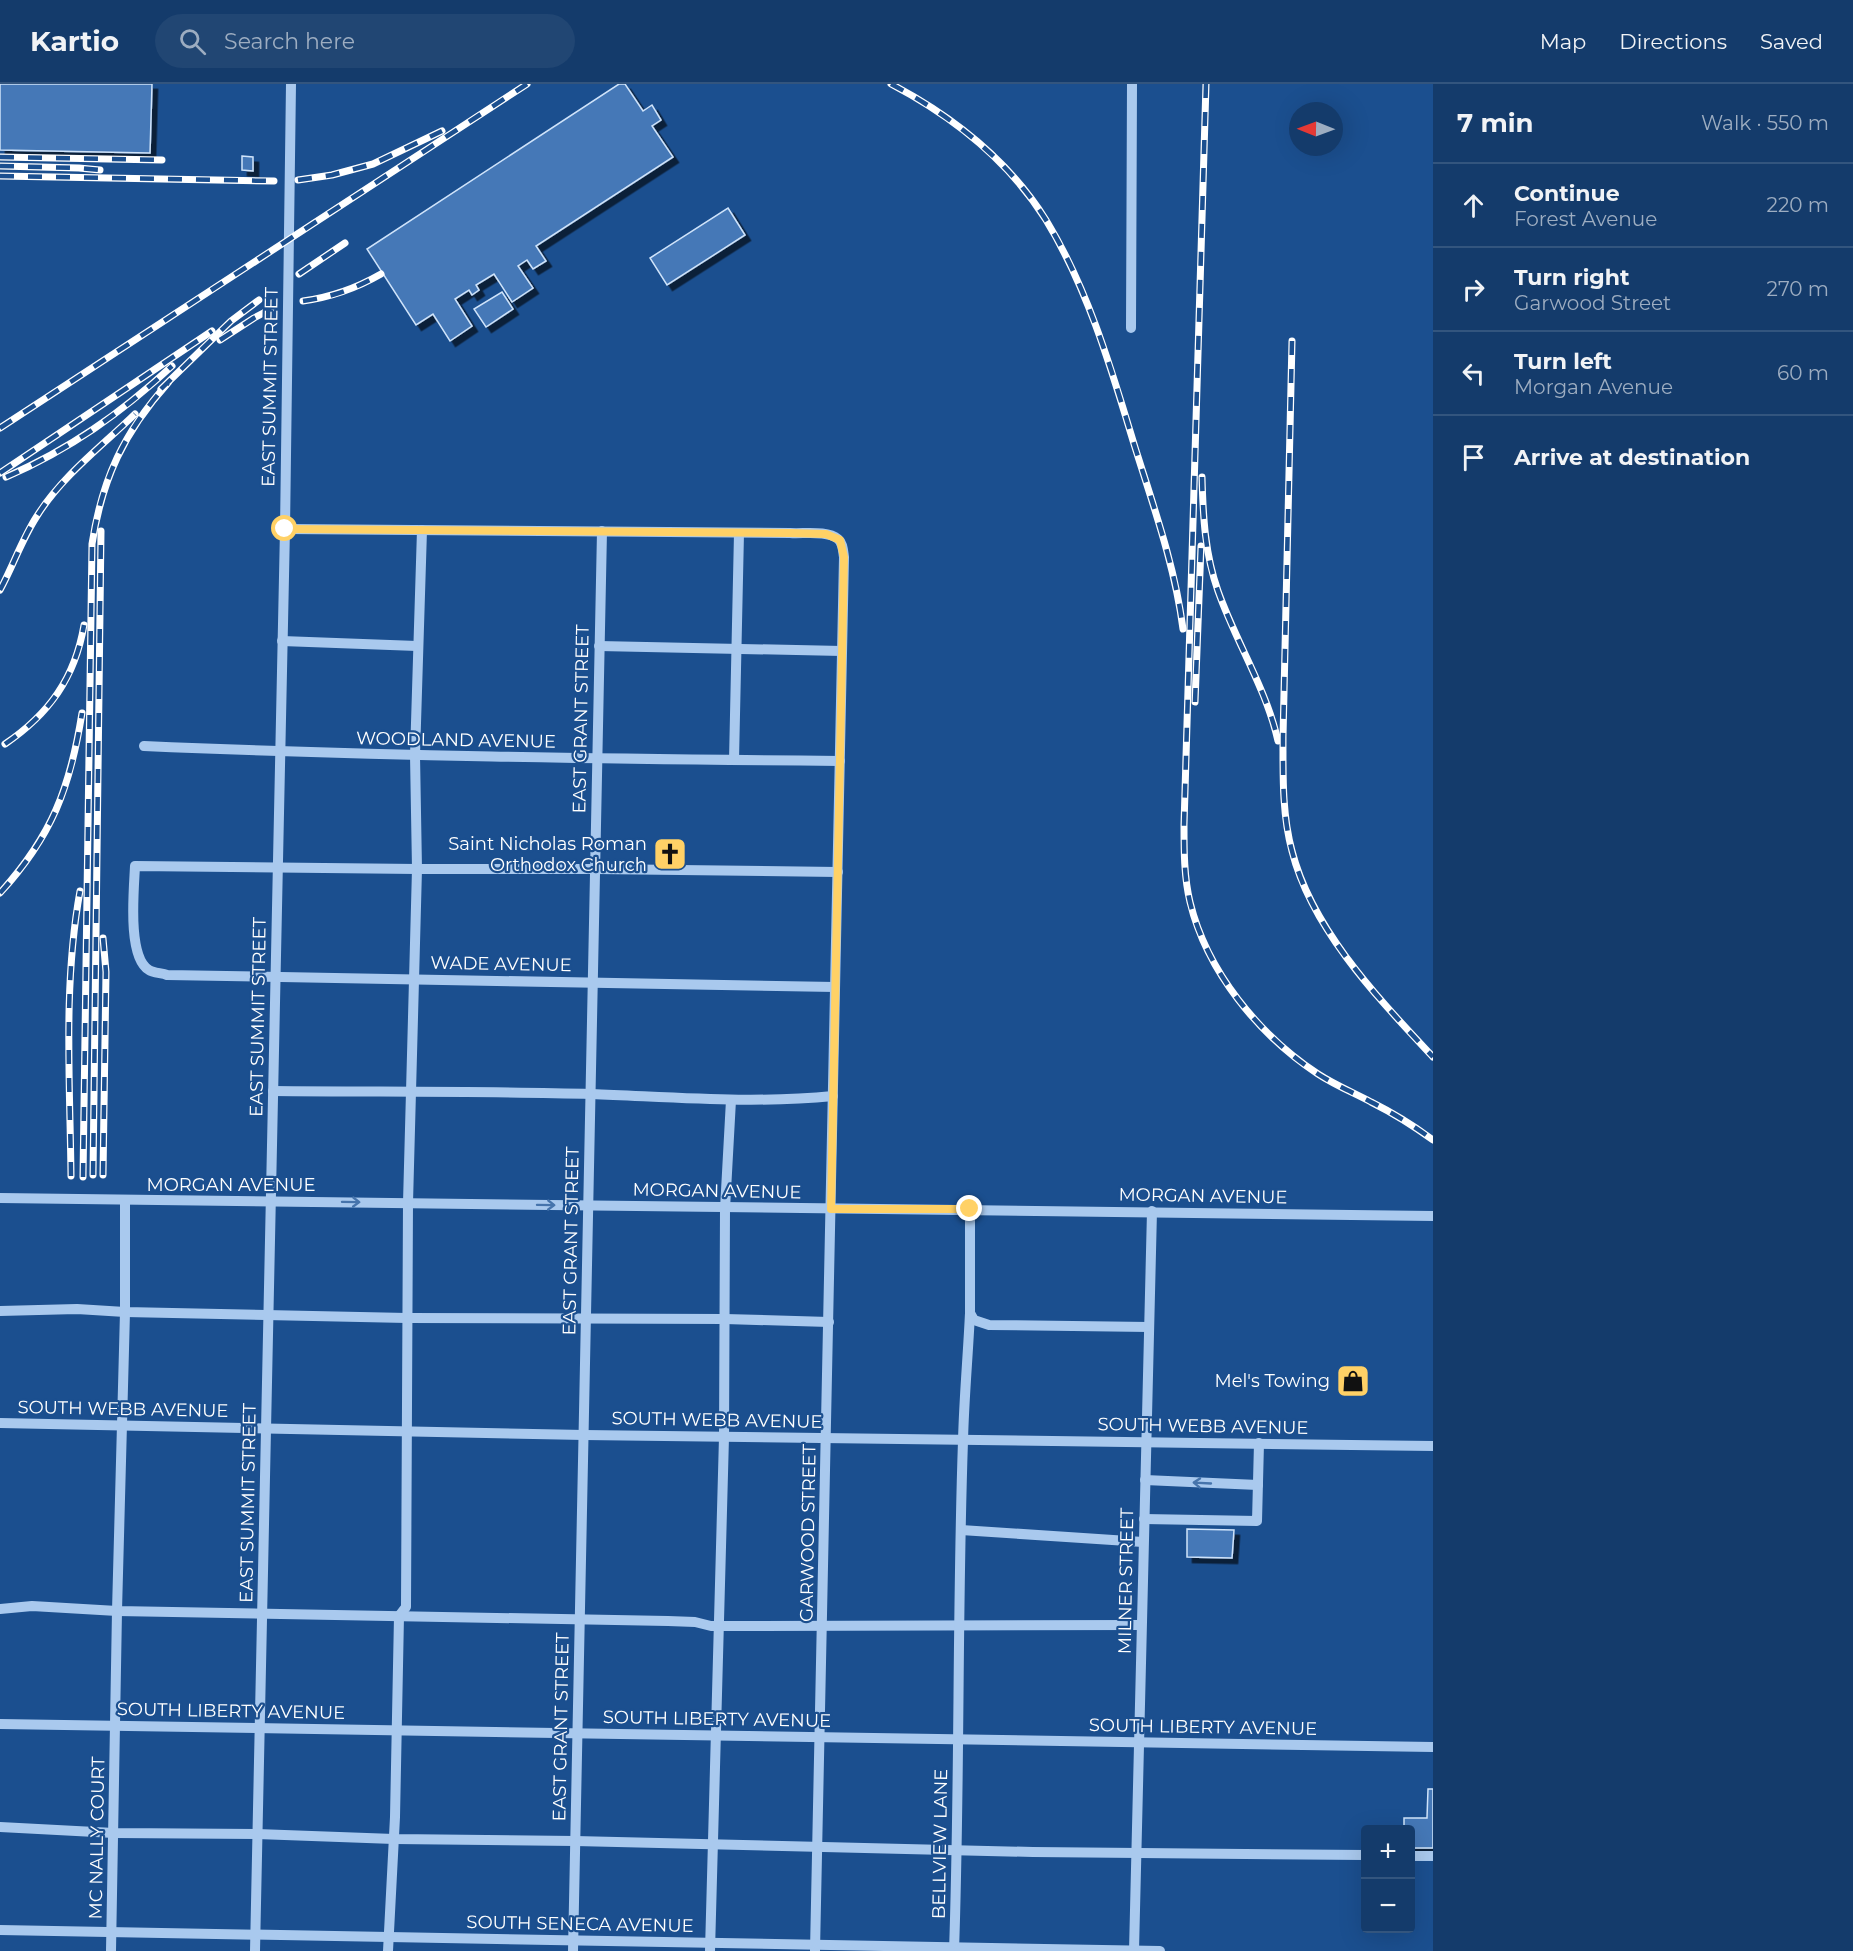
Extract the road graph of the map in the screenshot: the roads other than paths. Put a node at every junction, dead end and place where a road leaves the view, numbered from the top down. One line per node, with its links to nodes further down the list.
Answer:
1 (291, 84): 4 (street, EAST SUMMIT STREET)
2 (1132, 84): 3 (street)
3 (1131, 328)
4 (285, 529): 5 (street); 8 (street, EAST SUMMIT STREET)
5 (422, 530): 6 (street); 9 (street)
6 (602, 531): 7 (street); 10 (street, EAST GRANT STREET)
7 (739, 533): 11 (street); 12 (street, GARWOOD STREET)
8 (282, 641): 9 (street); 14 (street, EAST SUMMIT STREET)
9 (417, 645): 15 (street)
10 (599, 646): 11 (street); 16 (street, EAST GRANT STREET)
11 (736, 649): 12 (street); 17 (street)
12 (842, 651): 18 (street, GARWOOD STREET)
13 (144, 746): 14 (street, WOODLAND AVENUE)
14 (280, 752): 15 (street, WOODLAND AVENUE); 19 (street, EAST SUMMIT STREET)
15 (415, 755): 16 (street, WOODLAND AVENUE); 21 (street)
16 (597, 759): 17 (street, WOODLAND AVENUE); 20 (street, EAST GRANT STREET)
17 (735, 760): 18 (street, WOODLAND AVENUE)
18 (840, 761): 22 (street, GARWOOD STREET)
19 (278, 867): 21 (street); 23 (street, EAST SUMMIT STREET); 23 (street, WADE AVENUE)
20 (595, 869): 21 (street); 22 (street); 25 (street, EAST GRANT STREET)
21 (417, 870): 24 (street)
22 (838, 872): 26 (street, GARWOOD STREET)
23 (276, 976): 24 (street, WADE AVENUE); 27 (street, EAST SUMMIT STREET)
24 (413, 979): 25 (street, WADE AVENUE); 28 (street)
25 (593, 981): 26 (street, WADE AVENUE); 29 (street, EAST GRANT STREET)
26 (835, 987): 30 (street, GARWOOD STREET)
27 (273, 1090): 28 (street); 34 (street, EAST SUMMIT STREET)
28 (411, 1092): 29 (street); 35 (street)
29 (591, 1094): 31 (street); 36 (street, EAST GRANT STREET)
30 (833, 1096): 31 (street); 38 (street, GARWOOD STREET)
31 (731, 1100): 37 (street)
32 (0, 1198): 33 (street, MORGAN AVENUE)
33 (125, 1200): 34 (street, MORGAN AVENUE); 43 (street, MC NALLY COURT)
34 (271, 1201): 35 (street, MORGAN AVENUE, one-way to 35); 45 (street, EAST SUMMIT STREET)
35 (408, 1203): 36 (street, MORGAN AVENUE, one-way to 36); 46 (street)
36 (588, 1206): 37 (street, MORGAN AVENUE); 47 (street, EAST GRANT STREET)
37 (725, 1209): 38 (street, MORGAN AVENUE); 48 (street)
38 (831, 1209): 39 (street, MORGAN AVENUE); 49 (street, GARWOOD STREET)
39 (970, 1209): 40 (street, MORGAN AVENUE); 44 (street, BELLVIEW LANE)
40 (1152, 1211): 41 (street, MORGAN AVENUE); 50 (street, MILNER STREET)
41 (1433, 1216)
42 (0, 1311): 43 (street)
43 (125, 1312): 45 (street); 52 (street, MC NALLY COURT)
44 (970, 1313): 50 (street); 58 (street, BELLVIEW LANE)
45 (269, 1315): 46 (street); 53 (street, EAST SUMMIT STREET)
46 (407, 1318): 47 (street); 54 (street)
47 (586, 1318): 48 (street); 55 (street, EAST GRANT STREET)
48 (725, 1319): 49 (street); 56 (street)
49 (829, 1322): 57 (street, GARWOOD STREET)
50 (1149, 1327): 59 (street, MILNER STREET)
51 (0, 1423): 52 (street, SOUTH WEBB AVENUE)
52 (123, 1425): 53 (street, SOUTH WEBB AVENUE); 68 (street, MC NALLY COURT)
53 (266, 1428): 54 (street, SOUTH WEBB AVENUE); 69 (street, EAST SUMMIT STREET)
54 (406, 1431): 55 (street, SOUTH WEBB AVENUE); 70 (street)
55 (584, 1435): 56 (street, SOUTH WEBB AVENUE); 71 (street, EAST GRANT STREET)
56 (724, 1437): 57 (street, SOUTH WEBB AVENUE); 75 (street)
57 (827, 1437): 58 (street, SOUTH WEBB AVENUE); 72 (street, GARWOOD STREET)
58 (963, 1439): 59 (street, SOUTH WEBB AVENUE); 65 (street, BELLVIEW LANE)
59 (1146, 1441): 60 (street, SOUTH WEBB AVENUE); 62 (street, MILNER STREET)
60 (1259, 1443): 61 (street, SOUTH WEBB AVENUE); 63 (street)
61 (1433, 1446)
62 (1145, 1480): 63 (street, one-way to 62); 64 (street, MILNER STREET)
63 (1258, 1485): 64 (street)
64 (1144, 1519): 66 (street, MILNER STREET)
65 (961, 1530): 66 (street); 73 (street, BELLVIEW LANE)
66 (1143, 1542): 74 (street, MILNER STREET)
67 (0, 1609): 68 (street)
68 (117, 1611): 69 (street); 77 (street, MC NALLY COURT)
69 (262, 1612): 70 (street); 78 (street, EAST SUMMIT STREET)
70 (399, 1616): 71 (street); 79 (street)
71 (580, 1620): 75 (street); 80 (street, EAST GRANT STREET)
72 (822, 1624): 73 (street); 75 (street); 82 (street, GARWOOD STREET)
73 (959, 1625): 74 (street); 83 (street, BELLVIEW LANE)
74 (1141, 1625): 84 (street, MILNER STREET)
75 (718, 1626): 81 (street)
76 (0, 1724): 77 (street, SOUTH LIBERTY AVENUE)
77 (115, 1725): 78 (street, SOUTH LIBERTY AVENUE); 87 (street, MC NALLY COURT)
78 (260, 1728): 79 (street, SOUTH LIBERTY AVENUE); 88 (street, EAST SUMMIT STREET)
79 (395, 1731): 80 (street, SOUTH LIBERTY AVENUE); 89 (street)
80 (577, 1733): 81 (street, SOUTH LIBERTY AVENUE); 90 (street, EAST GRANT STREET)
81 (717, 1736): 82 (street, SOUTH LIBERTY AVENUE); 91 (street)
82 (820, 1738): 83 (street, SOUTH LIBERTY AVENUE); 92 (street, GARWOOD STREET)
83 (957, 1741): 84 (street, SOUTH LIBERTY AVENUE); 93 (street, BELLVIEW LANE)
84 (1138, 1743): 85 (street, SOUTH LIBERTY AVENUE); 94 (street, MILNER STREET)
85 (1433, 1747)
86 (0, 1827): 87 (street)
87 (114, 1833): 88 (street); 99 (street, MC NALLY COURT)
88 (257, 1834): 89 (street); 100 (street, EAST SUMMIT STREET)
89 (394, 1839): 90 (street); 101 (street)
90 (575, 1841): 91 (street); 102 (street, EAST GRANT STREET)
91 (713, 1845): 92 (street); 103 (street)
92 (818, 1847): 93 (street); 104 (street, GARWOOD STREET)
93 (958, 1851): 94 (street); 105 (street, BELLVIEW LANE)
94 (1137, 1852): 95 (street); 109 (street, MILNER STREET)
95 (1361, 1855)
96 (1415, 1856): 97 (street)
97 (1433, 1856)
98 (0, 1930): 99 (street, SOUTH SENECA AVENUE)
99 (112, 1932): 100 (street, SOUTH SENECA AVENUE); 106 (street, MC NALLY COURT)
100 (255, 1935): 101 (street, SOUTH SENECA AVENUE); 107 (street, EAST SUMMIT STREET)
101 (388, 1937): 102 (street, SOUTH SENECA AVENUE); 108 (street)
102 (573, 1946): 103 (street, SOUTH SENECA AVENUE)
103 (710, 1947): 104 (street, SOUTH SENECA AVENUE)
104 (815, 1948): 105 (street, SOUTH SENECA AVENUE)
105 (954, 1949): 109 (street, SOUTH SENECA AVENUE)
106 (111, 1951)
107 (255, 1951)
108 (388, 1951)
109 (1134, 1951): 110 (street, SOUTH SENECA AVENUE)
110 (1160, 1951)

